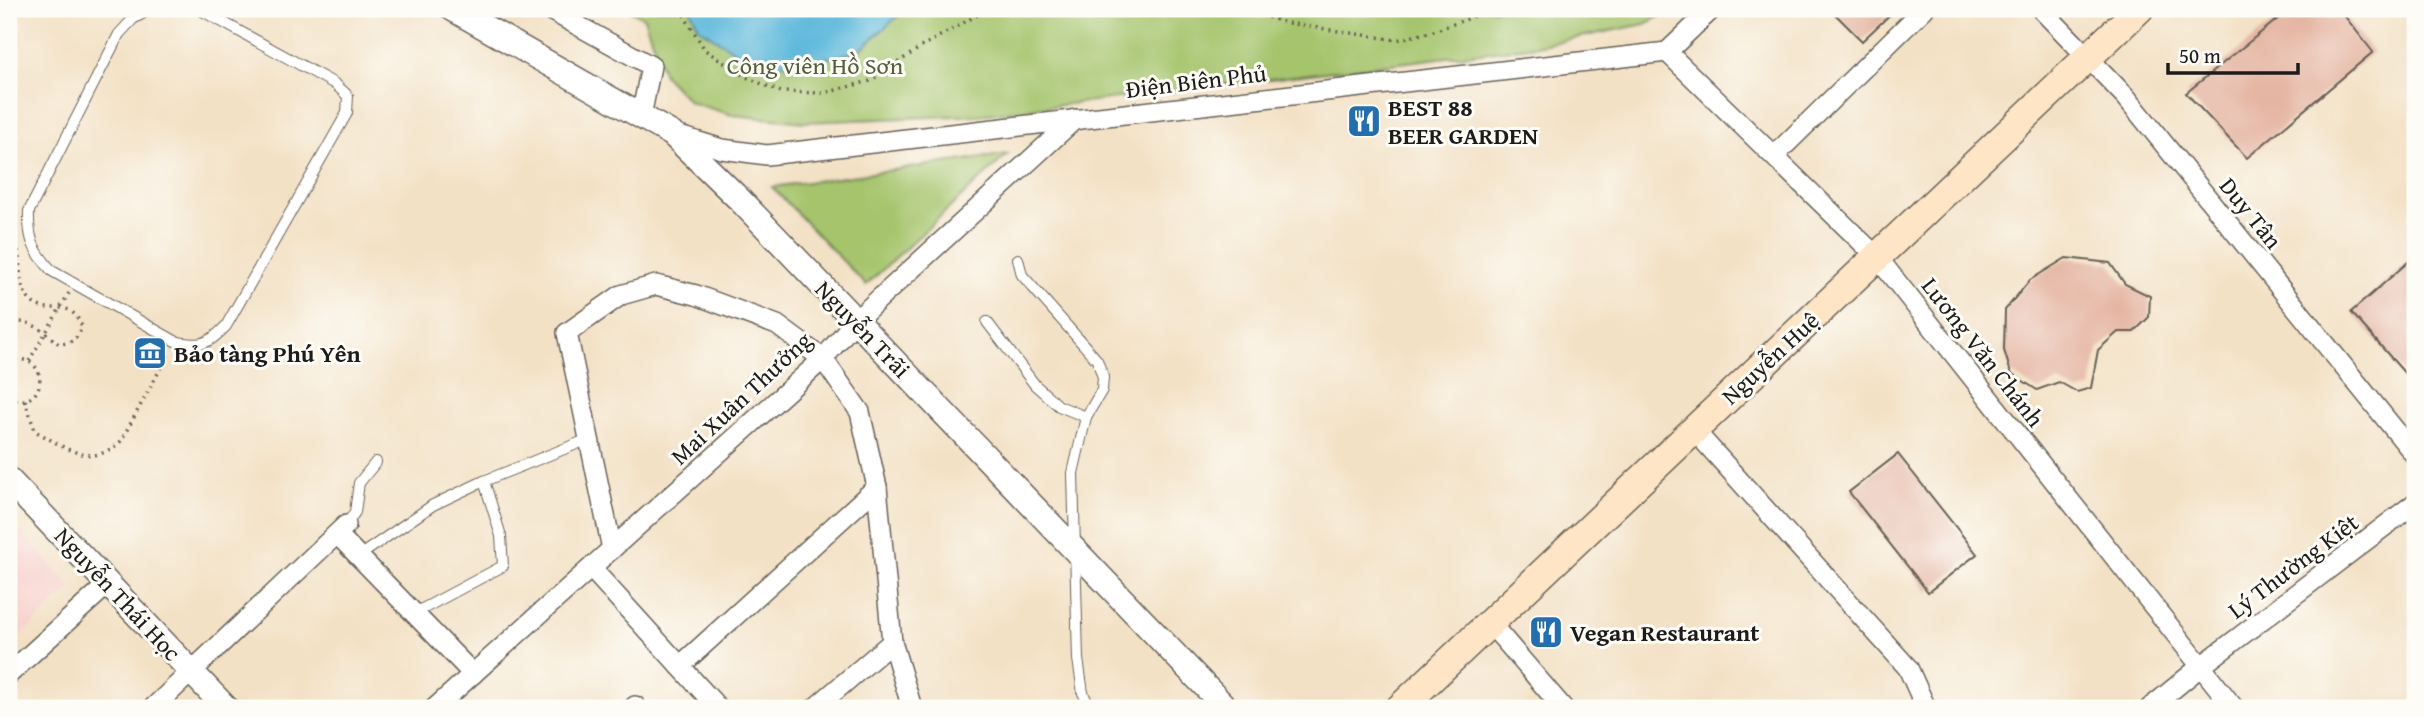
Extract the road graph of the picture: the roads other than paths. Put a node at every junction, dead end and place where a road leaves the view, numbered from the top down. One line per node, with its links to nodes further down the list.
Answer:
1 (151, 9): 2 (lane)
2 (200, 9)
3 (453, 9): 11 (street, Nguyễn Trãi)
4 (548, 9): 11 (street)
5 (1712, 9): 9 (street)
6 (1924, 9): 14 (street)
7 (2040, 9): 10 (street, Duy Tân)
8 (2139, 9): 10 (main road, Nguyễn Huệ)
9 (1667, 52): 12 (street, Điện Biên Phủ); 14 (street, Lương Văn Chánh)
10 (2087, 57): 15 (main road, Nguyễn Huệ); 23 (street, Duy Tân)
11 (641, 117): 13 (street, Nguyễn Trãi)
12 (1075, 119): 13 (street, Điện Biên Phủ); 17 (street, Mai Xuân Thưởng)
13 (672, 134): 17 (street, Nguyễn Trãi)
14 (1774, 156): 15 (street, Lương Văn Chánh)
15 (1877, 257): 21 (main road, Nguyễn Huệ); 39 (street, Lương Văn Chánh)
16 (1018, 259): 20 (lane)
17 (855, 321): 19 (street, Mai Xuân Thưởng); 31 (street, Nguyễn Trãi)
18 (987, 322): 20 (lane)
19 (823, 359): 22 (street); 27 (street); 30 (street, Mai Xuân Thưởng)
20 (1086, 417): 31 (lane)
21 (1694, 430): 36 (main road, Nguyễn Huệ); 53 (street)
22 (589, 439): 26 (lane); 30 (street)
23 (2415, 455)
24 (376, 462): 29 (lane)
25 (9, 480): 34 (street, Nguyễn Thái Học)
26 (484, 481): 32 (lane); 35 (lane)
27 (877, 487): 37 (street); 38 (street)
28 (2415, 503): 39 (street, Lý Thường Kiệt)
29 (342, 530): 32 (street); 40 (street)
30 (612, 548): 33 (street, Mai Xuân Thưởng)
31 (1075, 551): 49 (lane); 50 (street, Nguyễn Trãi)
32 (359, 556): 35 (street)
33 (591, 568): 38 (street); 42 (street, Mai Xuân Thưởng)
34 (109, 583): 40 (street, Nguyễn Thái Học); 41 (street)
35 (415, 613): 42 (street)
36 (1490, 623): 51 (main road, Nguyễn Huệ); 52 (street)
37 (892, 642): 47 (street); 48 (street)
38 (680, 666): 46 (street)
39 (2200, 667): 54 (street, Lý Thường Kiệt); 55 (street, Lương Văn Chánh)
40 (192, 672): 43 (street); 44 (street, Nguyễn Thái Học)
41 (9, 674)
42 (473, 674): 45 (street, Mai Xuân Thưởng)
43 (153, 708)
44 (226, 708)
45 (435, 708)
46 (718, 708)
47 (815, 708)
48 (912, 708)
49 (1090, 708)
50 (1226, 708)
51 (1401, 708)
52 (1563, 708)
53 (1926, 708)
54 (2150, 708)
55 (2234, 708)

